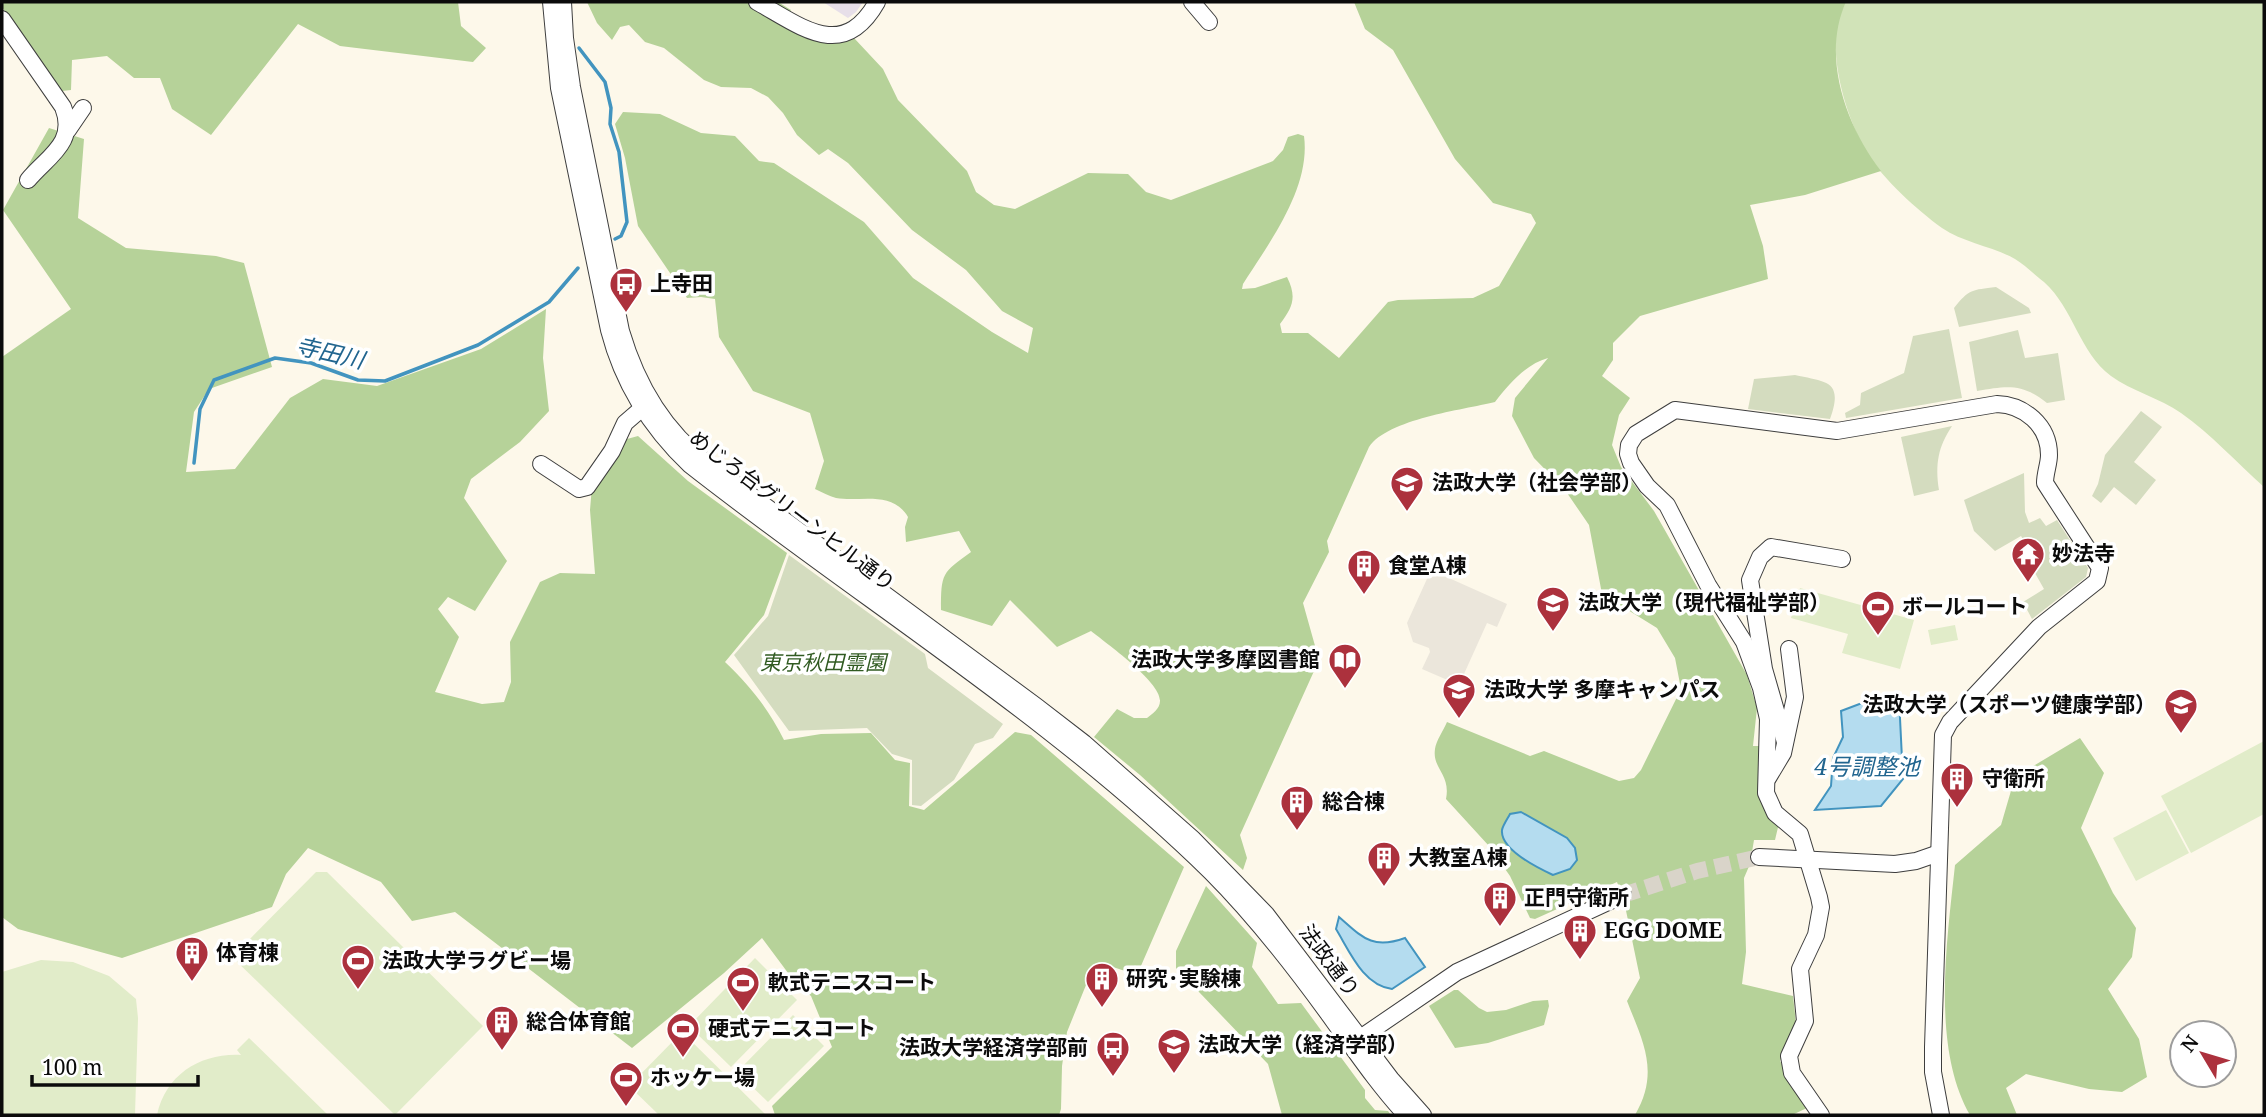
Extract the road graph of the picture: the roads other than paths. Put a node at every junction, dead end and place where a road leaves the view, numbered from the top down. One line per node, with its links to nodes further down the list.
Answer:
1 (551, 2): 11 (street, めじろ台グリーンヒル通り)
2 (563, 2): 11 (street, めじろ台グリーンヒル通り)
3 (757, 2): 4 (street)
4 (877, 2)
5 (1192, 2): 7 (street)
6 (2, 19): 9 (street)
7 (1209, 22)
8 (83, 108): 9 (street)
9 (68, 130): 10 (street)
10 (29, 180)
11 (646, 404): 12 (street); 18 (street, めじろ台グリーンヒル通り)
12 (541, 464)
13 (1842, 559): 15 (street)
14 (1789, 649): 16 (street)
15 (1759, 670): 16 (street); 17 (street); 19 (street)
16 (1785, 742): 17 (street)
17 (1766, 780): 21 (street)
18 (1190, 844): 23 (street, 法政通り)
19 (1939, 853): 21 (street); 27 (street)
20 (1759, 857): 21 (street)
21 (1809, 860): 26 (street)
22 (1623, 895): 23 (street)
23 (1356, 1041): 24 (street, 法政通り); 25 (street, 法政通り)
24 (1406, 1115)
25 (1423, 1115)
26 (1821, 1115)
27 (1941, 1115)

